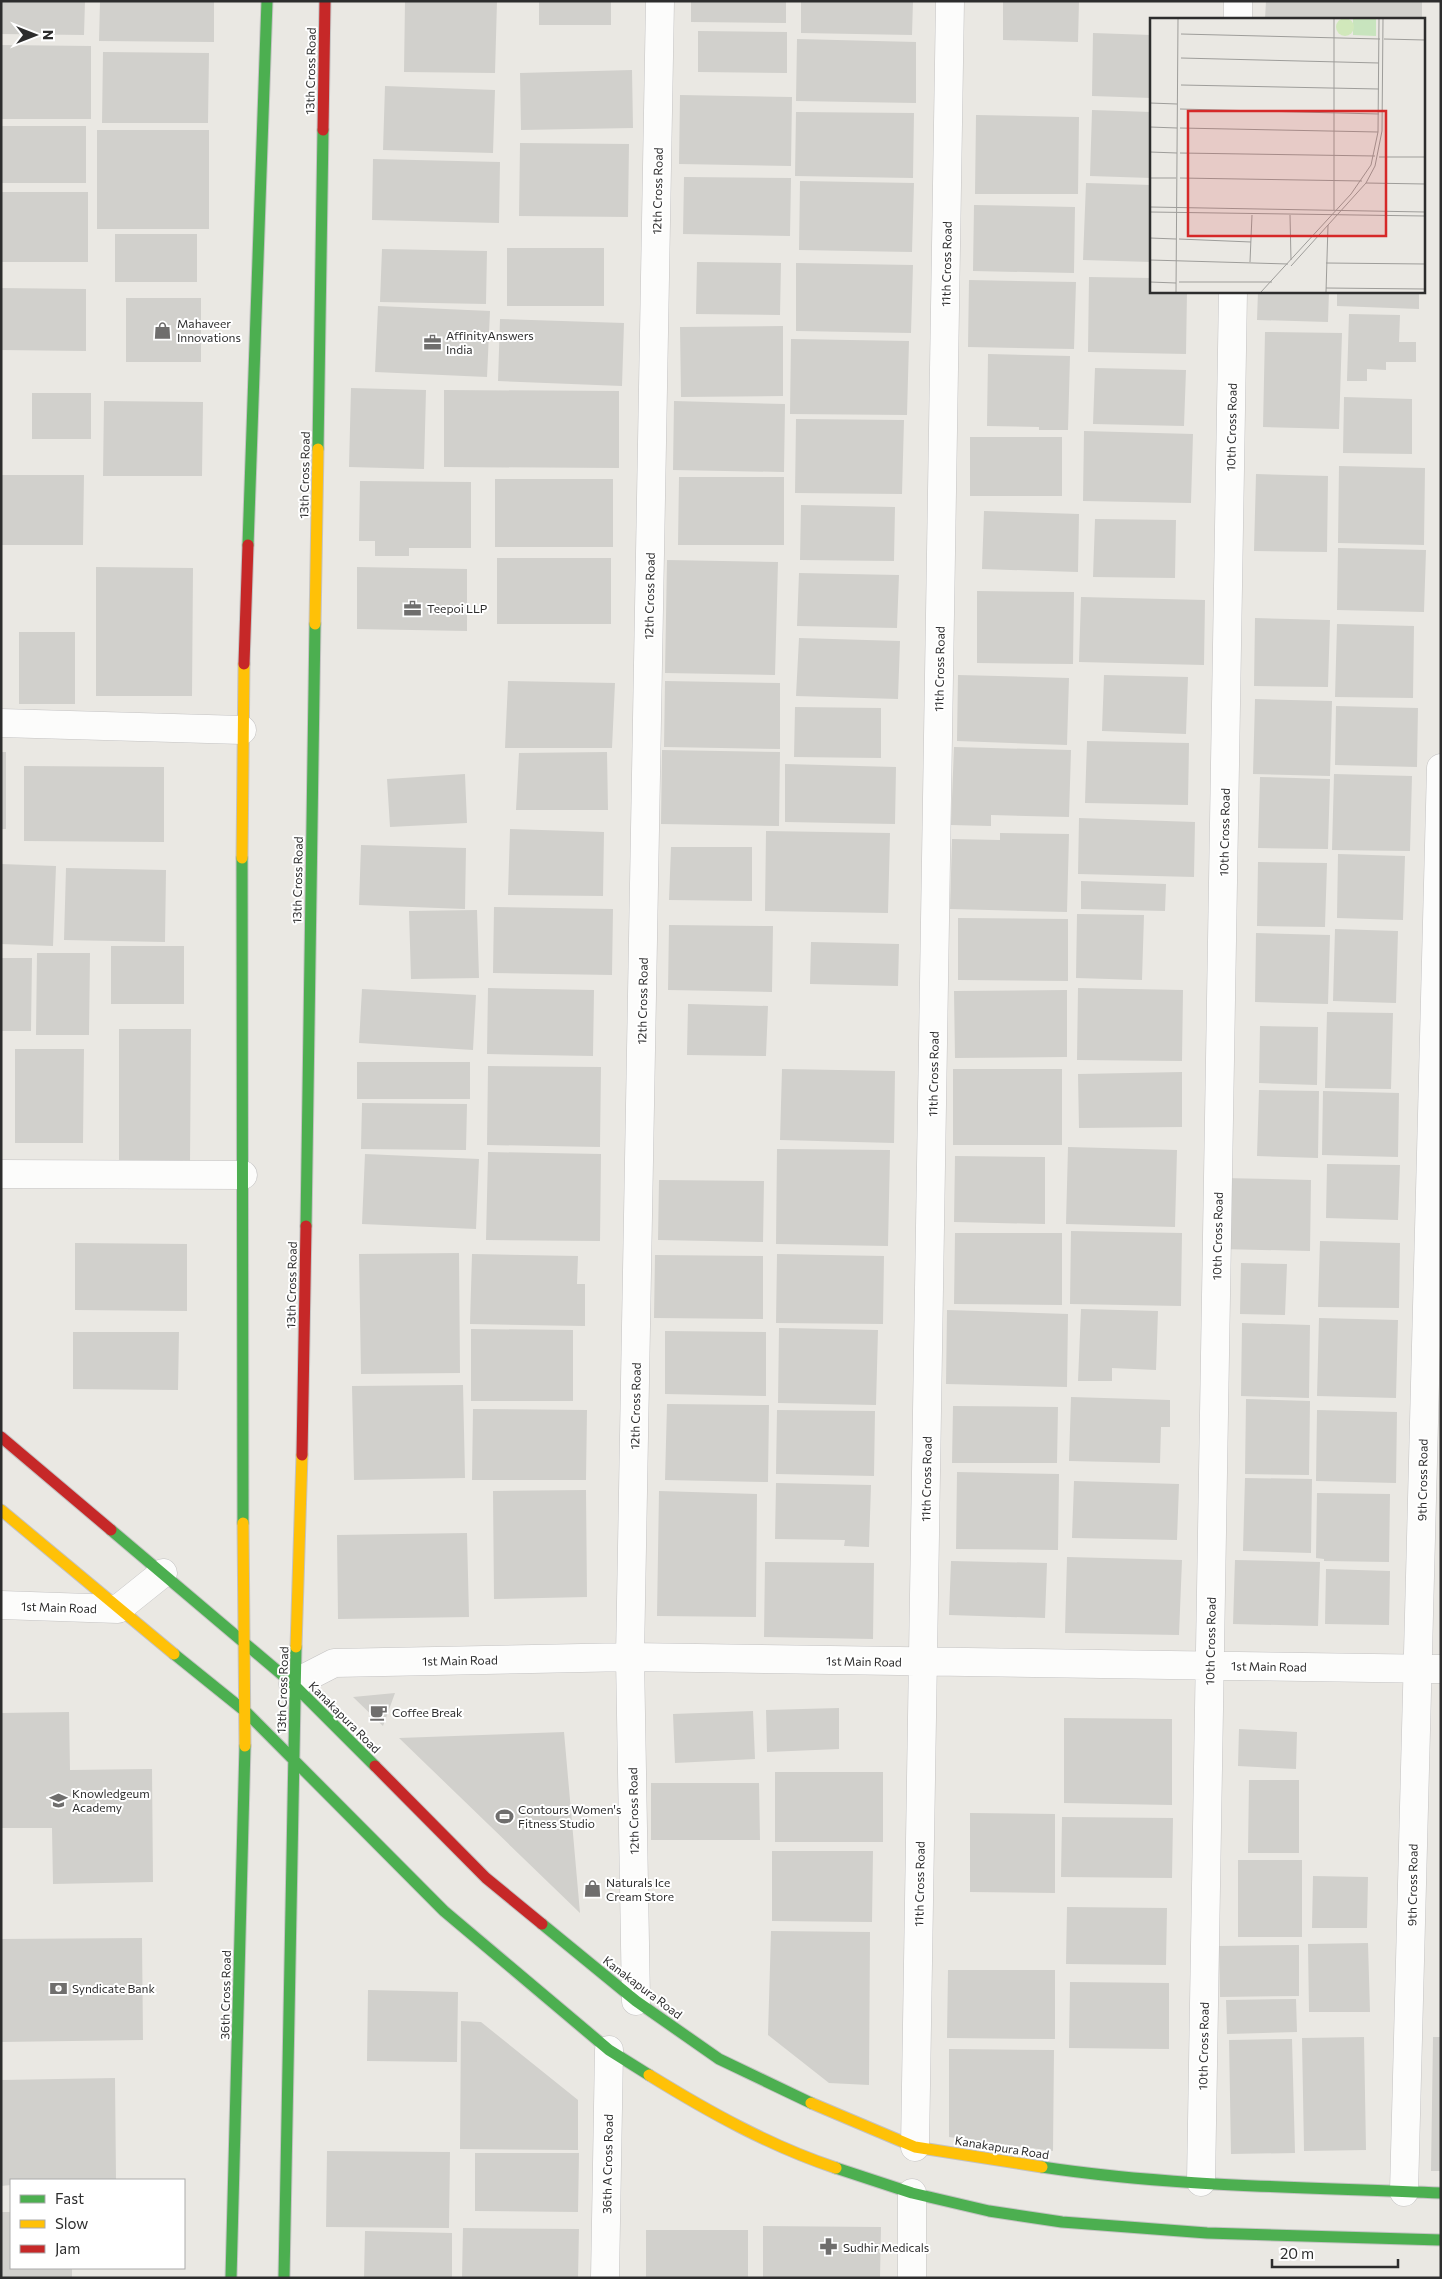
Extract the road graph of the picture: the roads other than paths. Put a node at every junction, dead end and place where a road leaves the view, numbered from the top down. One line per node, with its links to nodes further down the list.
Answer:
1 (267, 1): 9 (main road)
2 (325, 1): 23 (main road, 13th Cross Road)
3 (660, 1): 19 (street, 12th Cross Road)
4 (950, 1): 20 (street, 11th Cross Road)
5 (1238, 1): 6 (street)
6 (1238, 18)
7 (1233, 292): 21 (street, 10th Cross Road)
8 (1, 723): 9 (street)
9 (242, 730): 12 (main road)
10 (1441, 768): 22 (street, 9th Cross Road)
11 (1, 1174): 12 (street)
12 (243, 1175): 18 (main road)
13 (1, 1437): 15 (main road, Kanakapura Road)
14 (1, 1510): 17 (main road)
15 (163, 1573): 17 (street); 18 (main road, Kanakapura Road)
16 (1, 1605): 17 (street, 1st Main Road)
17 (118, 1609): 24 (main road)
18 (244, 1643): 23 (main road, Kanakapura Road); 24 (main road)
19 (630, 1657): 20 (street, 1st Main Road); 23 (street, 1st Main Road); 26 (street, 12th Cross Road)
20 (923, 1661): 21 (street, 1st Main Road); 28 (street, 11th Cross Road)
21 (1210, 1666): 22 (street, 1st Main Road); 29 (street, 10th Cross Road)
22 (1429, 1668): 30 (street, 9th Cross Road)
23 (294, 1684): 25 (main road, 13th Cross Road); 26 (main road, Kanakapura Road)
24 (246, 1712): 25 (main road); 34 (main road, 36th Cross Road)
25 (294, 1760): 27 (main road); 35 (main road)
26 (636, 2001): 28 (main road, Kanakapura Road)
27 (609, 2050): 31 (main road); 36 (street, 36th A Cross Road)
28 (915, 2146): 29 (main road, Kanakapura Road)
29 (1200, 2182): 30 (main road, Kanakapura Road)
30 (1404, 2192): 32 (main road, Kanakapura Road)
31 (912, 2193): 33 (main road); 37 (street)
32 (1441, 2193)
33 (1441, 2240)
34 (231, 2278)
35 (284, 2278)
36 (605, 2278)
37 (912, 2278)

